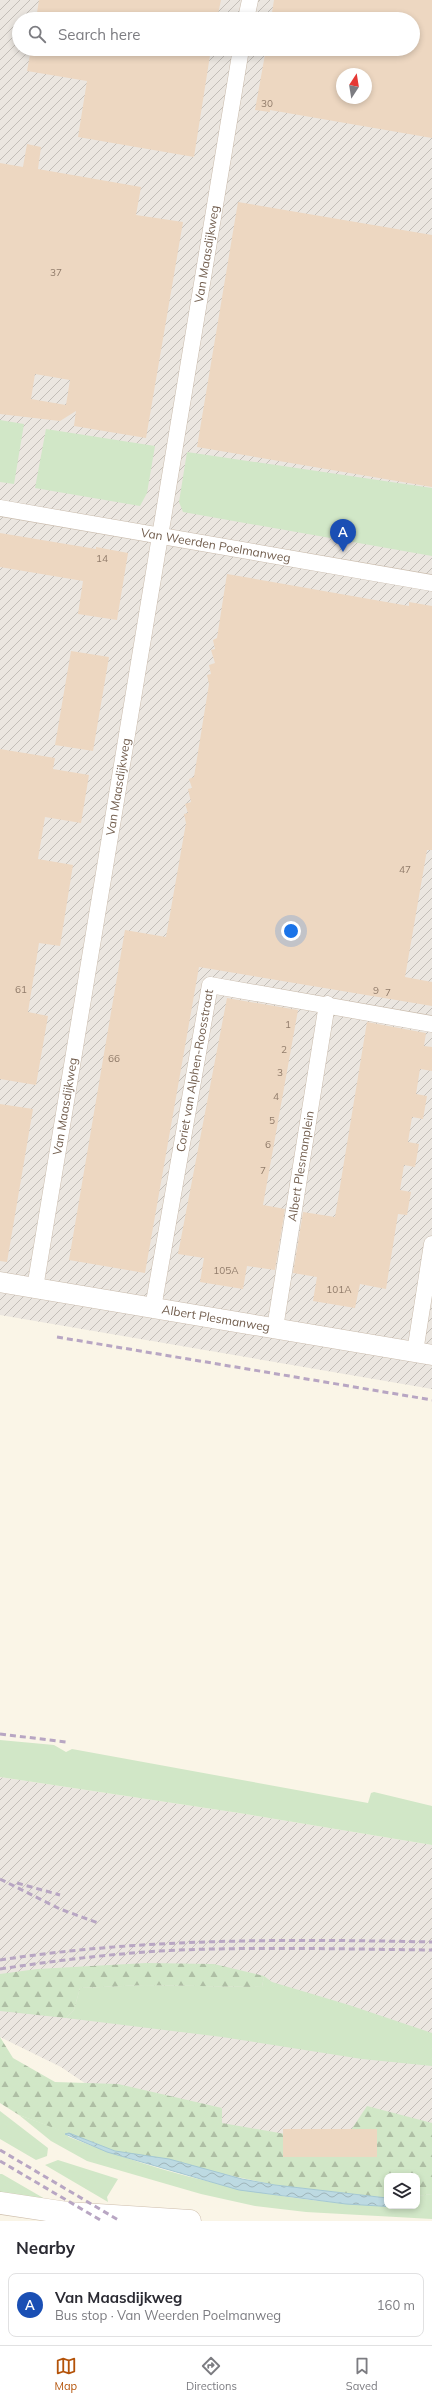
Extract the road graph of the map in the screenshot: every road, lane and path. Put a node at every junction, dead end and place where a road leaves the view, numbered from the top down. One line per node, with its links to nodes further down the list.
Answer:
1 (250, 0): 2 (street)
2 (247, 12)
3 (241, 56): 5 (street, Van Maasdijkweg)
4 (0, 508): 5 (street, Van Weerden Poelmanweg)
5 (161, 536): 6 (street, Van Weerden Poelmanweg); 11 (street, Van Maasdijkweg)
6 (432, 583)
7 (327, 1004): 8 (street, Coriet van Alphen-Roosstraat); 12 (street, Coriet van Alphen-Roosstraat); 13 (street, Albert Plesmanplein)
8 (432, 1024)
9 (432, 1244): 14 (street)
10 (0, 1282): 11 (street, Albert Plesmanweg)
11 (35, 1288): 12 (street, Albert Plesmanweg)
12 (153, 1308): 13 (street, Albert Plesmanweg)
13 (275, 1328): 14 (street, Albert Plesmanweg)
14 (424, 1353)
15 (0, 2203): 16 (main road)
16 (190, 2221)

